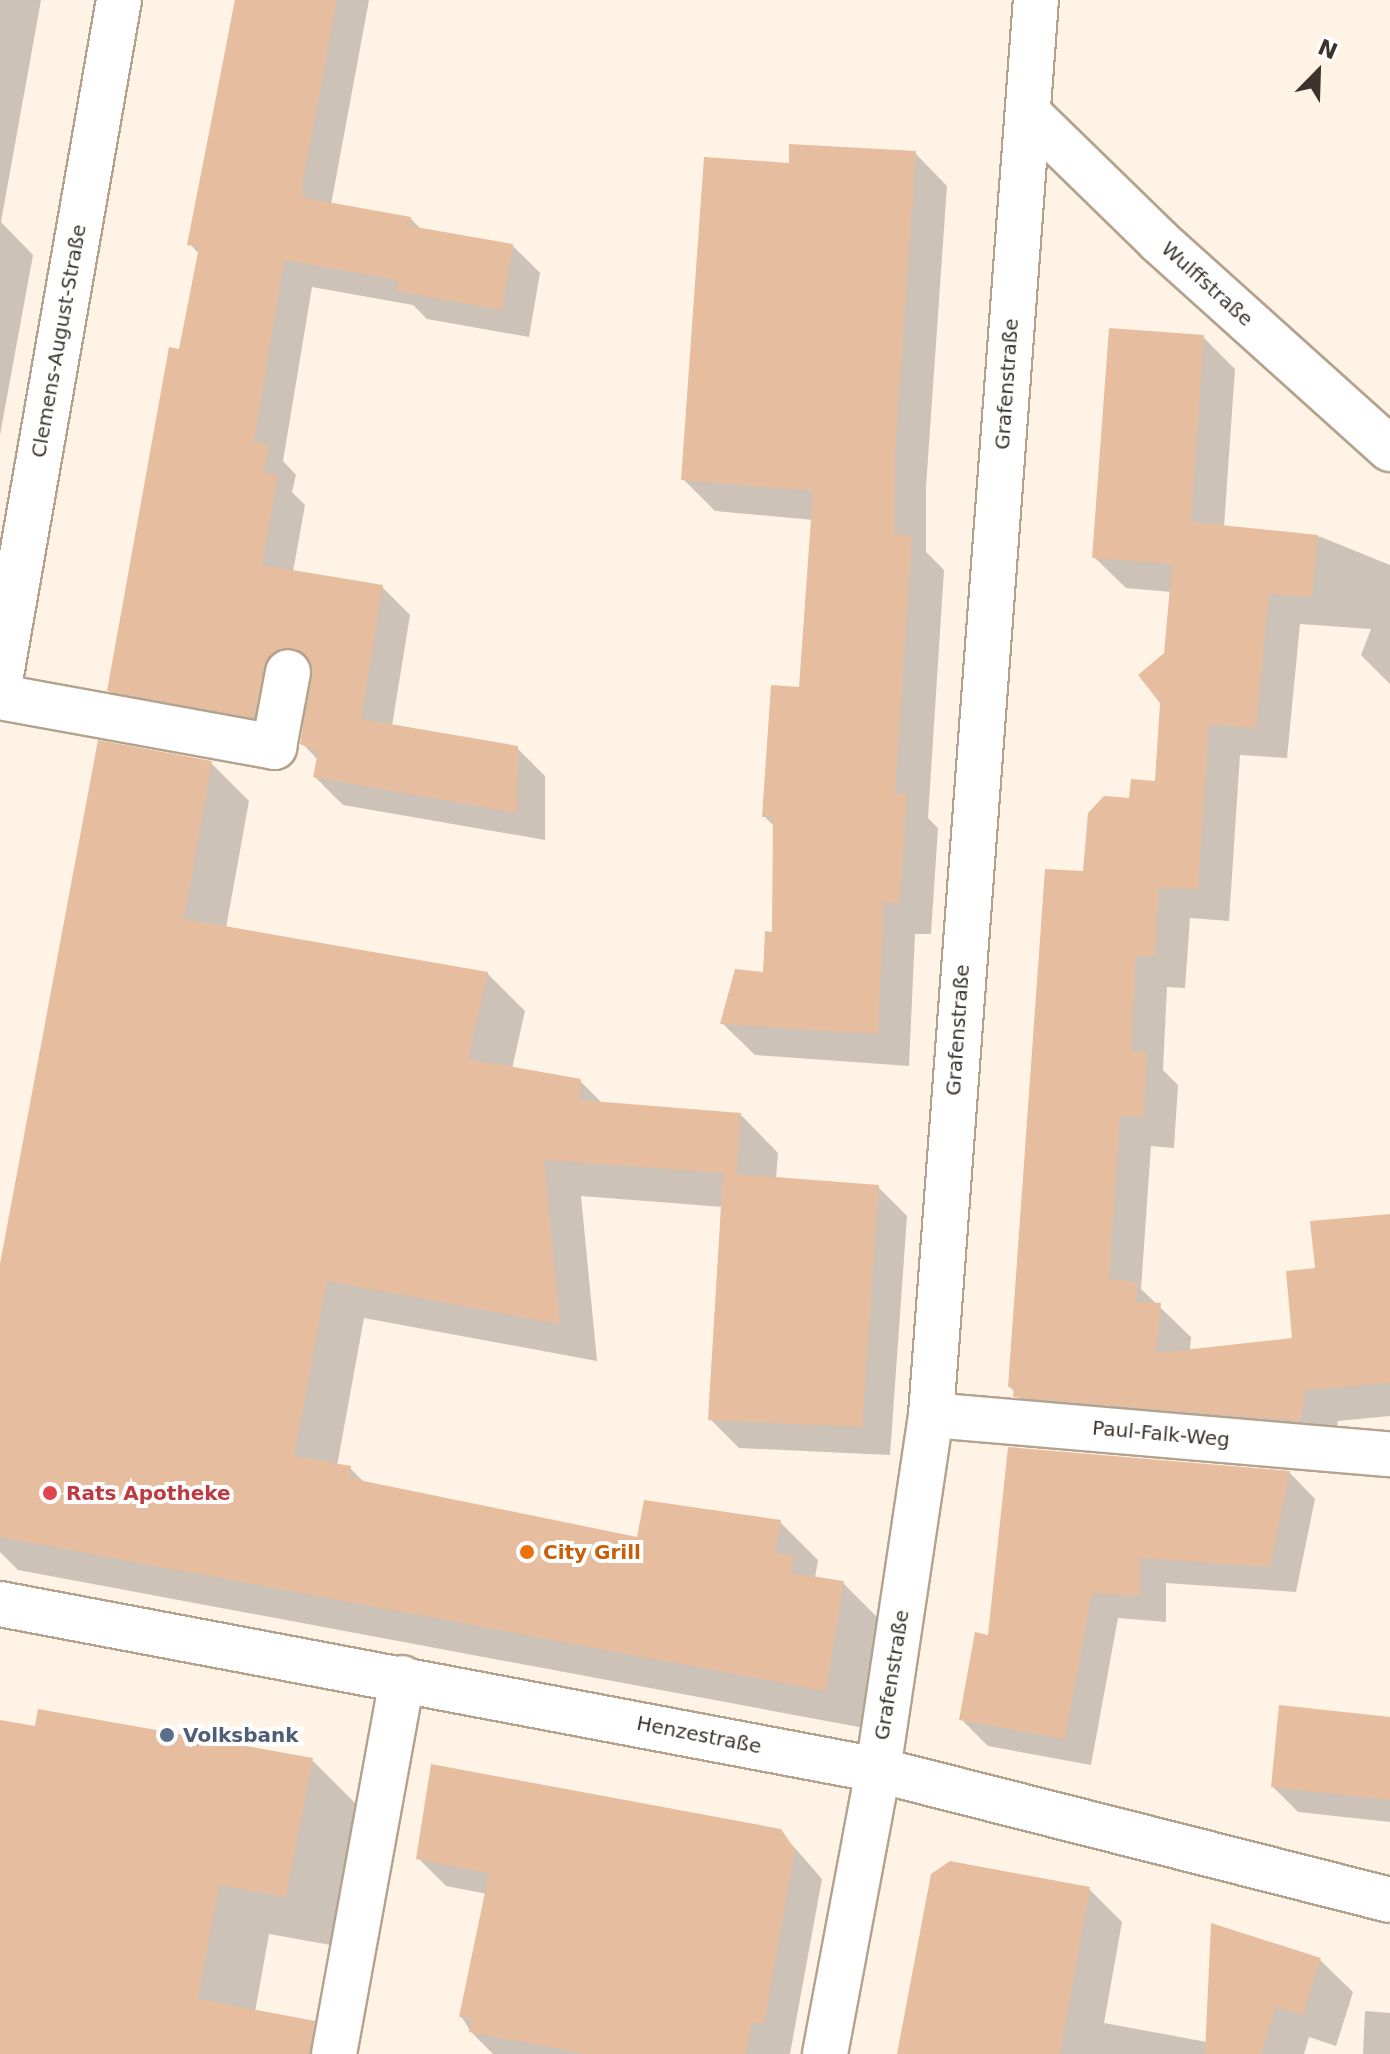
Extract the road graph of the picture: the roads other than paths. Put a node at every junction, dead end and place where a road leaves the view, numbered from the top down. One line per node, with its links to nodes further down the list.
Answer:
1 (119, 0): 6 (street, Clemens-August-Straße)
2 (1036, 0): 3 (street, Grafenstraße)
3 (1029, 114): 4 (street, Wulffstraße); 8 (street, Grafenstraße)
4 (1390, 449)
5 (288, 672): 7 (street)
6 (0, 681)
7 (0, 697)
8 (931, 1415): 9 (street, Paul-Falk-Weg); 12 (street, Grafenstraße)
9 (1390, 1454)
10 (0, 1604): 11 (street, Henzestraße)
11 (402, 1678): 12 (street, Henzestraße); 14 (street)
12 (878, 1770): 13 (street, Henzestraße); 15 (street, Grafenstraße)
13 (1390, 1900)
14 (334, 2054)
15 (825, 2054)

